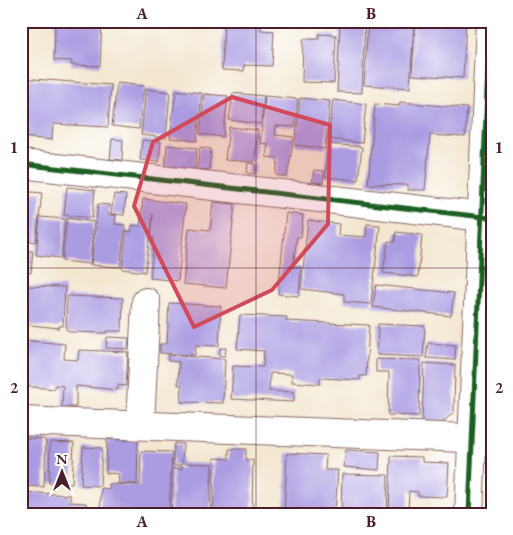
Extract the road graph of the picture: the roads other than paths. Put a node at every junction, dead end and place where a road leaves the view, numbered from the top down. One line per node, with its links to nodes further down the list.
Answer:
1 (490, 21): 3 (street)
2 (21, 164): 3 (street)
3 (487, 218): 7 (street)
4 (146, 302): 6 (street)
5 (21, 421): 6 (street)
6 (140, 426): 7 (street)
7 (482, 439): 8 (street)
8 (469, 514)

